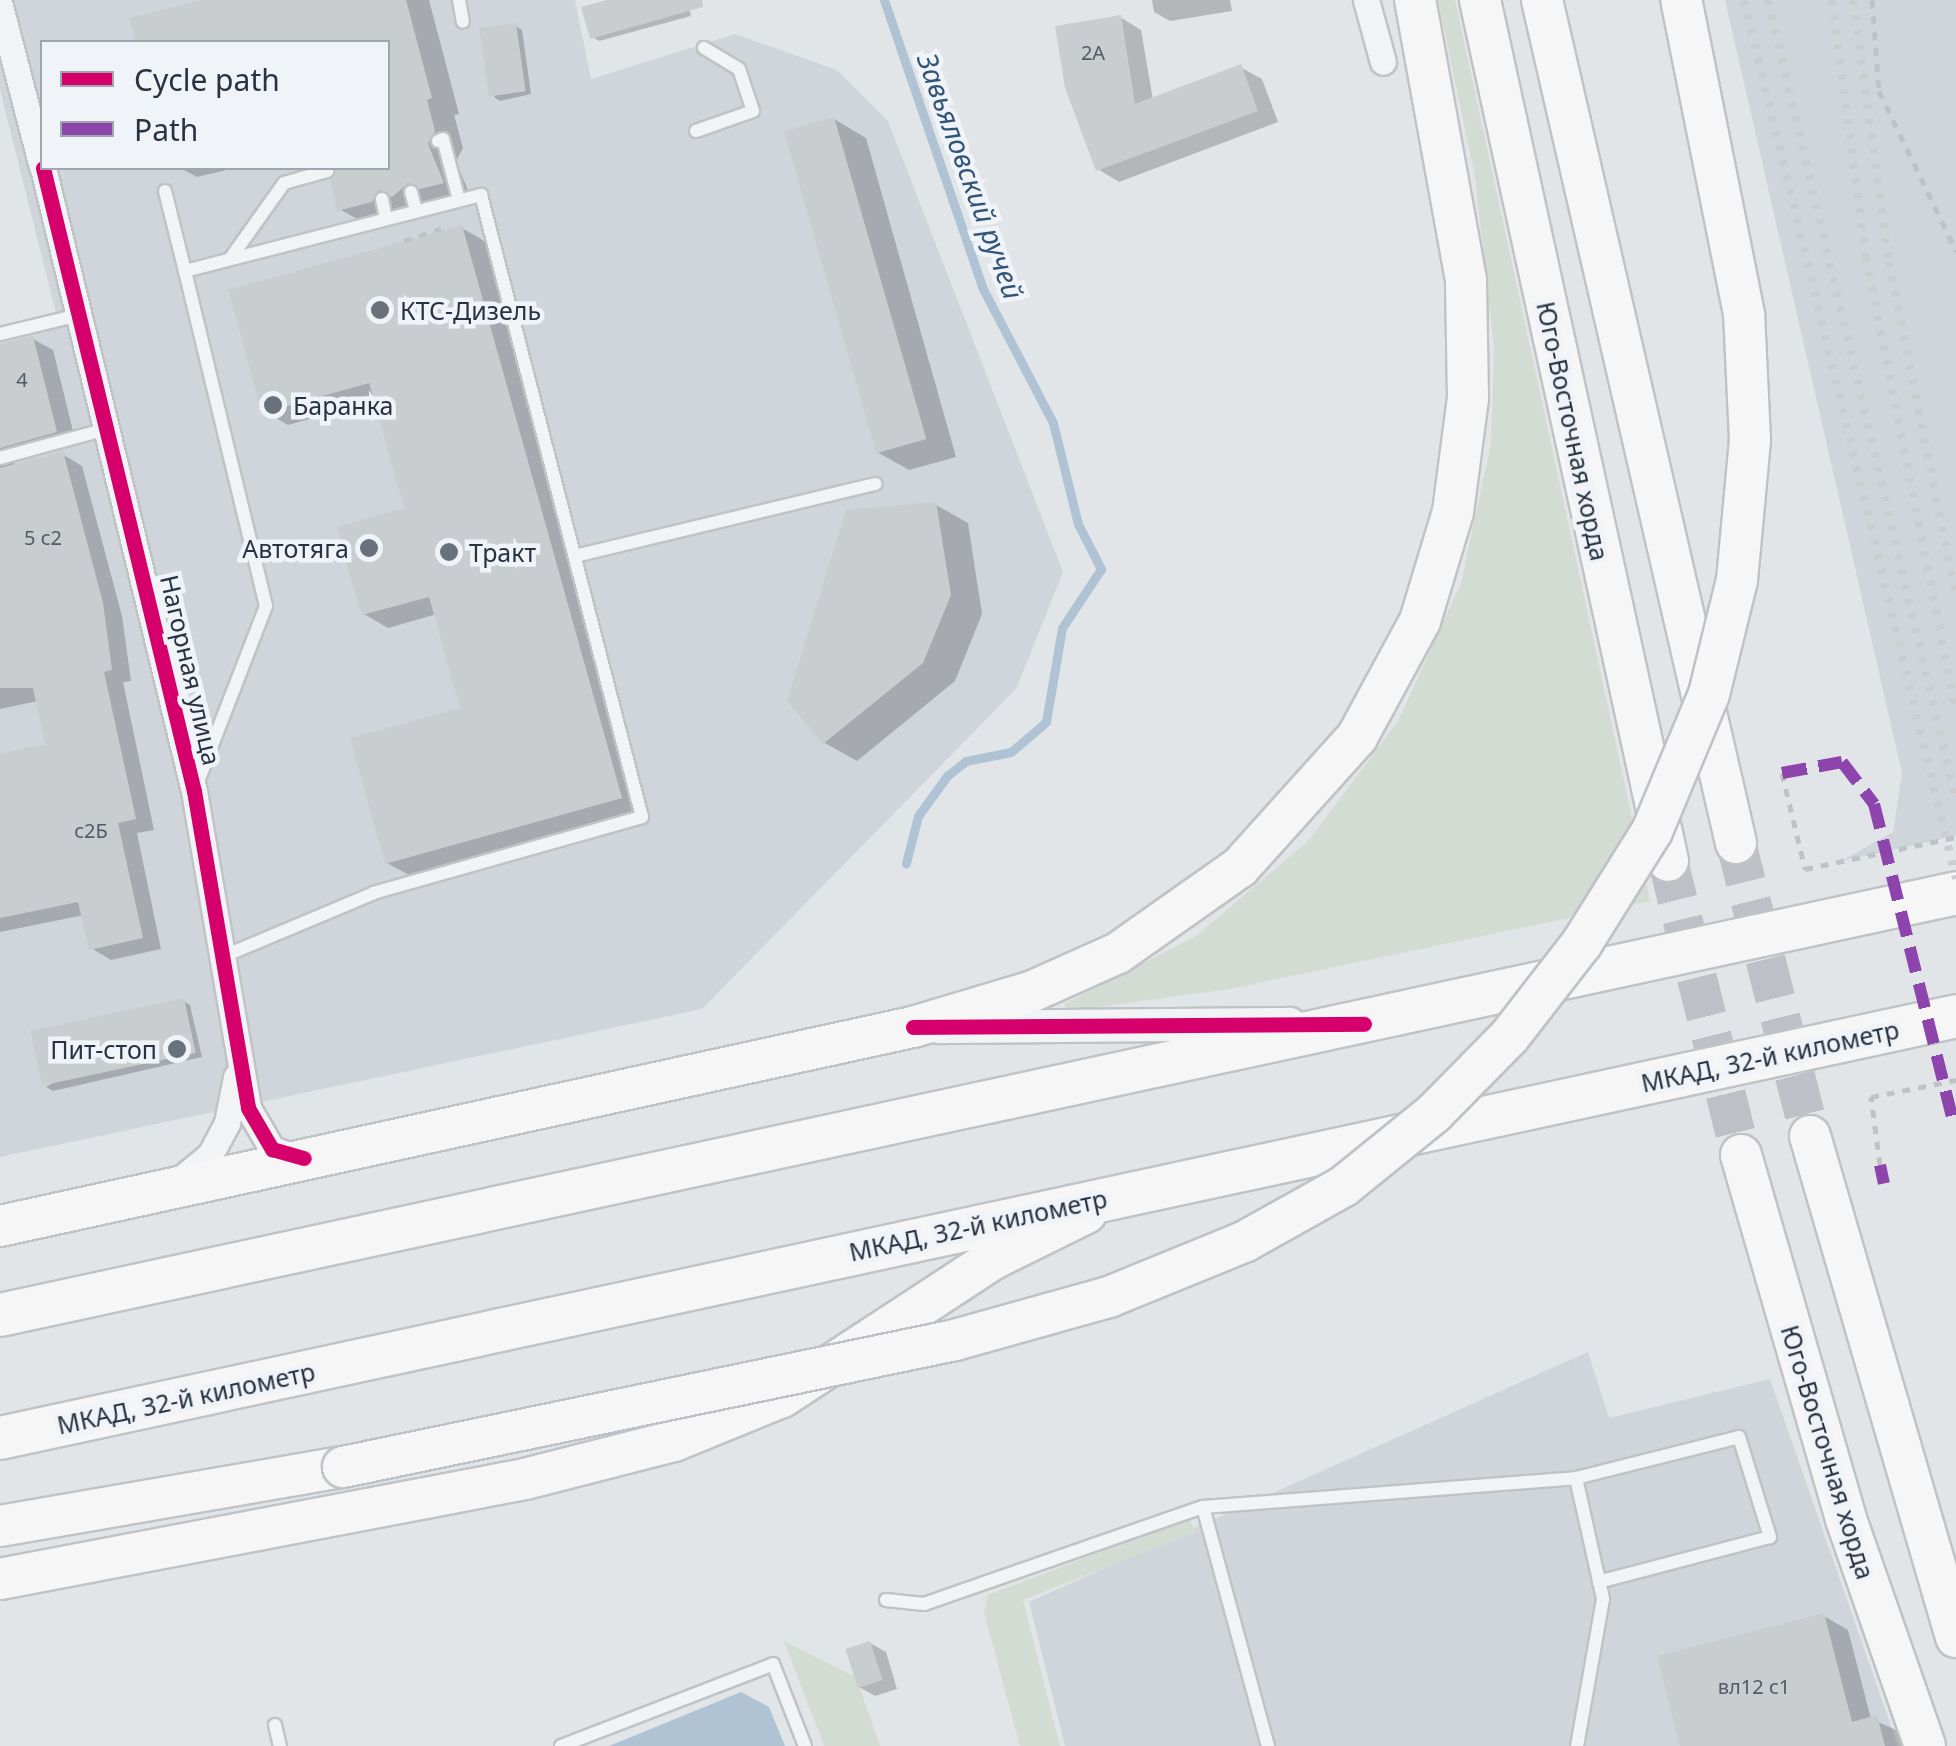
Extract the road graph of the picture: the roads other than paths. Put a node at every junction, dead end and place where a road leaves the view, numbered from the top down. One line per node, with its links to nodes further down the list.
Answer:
1 (459, 0): 8 (lane)
2 (1366, 0): 10 (street)
3 (1416, 0): 37 (main road)
4 (1480, 0): 32 (main road, Юго-Восточная хорда)
5 (1542, 0): 31 (main road)
6 (1681, 0): 49 (main road, bridge)
7 (0, 6): 13 (street, Нагорная улица)
8 (463, 22)
9 (704, 48): 11 (lane)
10 (1383, 62)
11 (696, 130)
12 (438, 140): 19 (lane)
13 (40, 156)
14 (44, 170): 24 (street, Нагорная улица)
15 (327, 171): 22 (lane)
16 (165, 190): 23 (lane)
17 (410, 192): 20 (lane)
18 (382, 199): 21 (lane)
19 (459, 200): 20 (lane); 29 (lane)
20 (416, 212): 21 (lane)
21 (386, 219): 22 (lane)
22 (230, 260): 23 (lane)
23 (185, 272): 30 (lane)
24 (82, 314): 25 (lane); 26 (street, Нагорная улица)
25 (0, 334)
26 (109, 428): 27 (lane); 30 (street, Нагорная улица)
27 (0, 458)
28 (876, 484): 29 (lane)
29 (575, 556): 34 (lane)
30 (194, 791): 34 (street, Нагорная улица)
31 (1736, 843)
32 (1668, 861)
33 (1956, 894): 36 (highway)
34 (224, 956): 38 (street, Нагорная улица)
35 (1956, 1016): 42 (highway, МКАД, 32-й километр)
36 (1364, 1024): 37 (street); 45 (highway)
37 (913, 1027): 41 (main road)
38 (238, 1068): 41 (street, Нагорная улица); 43 (street, Нагорная улица)
39 (1810, 1136): 53 (main road)
40 (1740, 1155): 60 (main road, Юго-Восточная хорда)
41 (304, 1158): 43 (main road)
42 (1148, 1187): 46 (highway, МКАД, 32-й километр); 50 (main road)
43 (168, 1188): 44 (main road)
44 (0, 1226)
45 (0, 1315)
46 (0, 1438)
47 (1576, 1478): 48 (lane); 51 (lane); 51 (lane)
48 (1203, 1507): 52 (lane); 58 (lane)
49 (0, 1526)
50 (0, 1579)
51 (1599, 1582): 59 (lane)
52 (886, 1600)
53 (1956, 1638)
54 (275, 1725): 55 (lane)
55 (280, 1746)
56 (561, 1746): 57 (lane)
57 (804, 1746)
58 (1268, 1746)
59 (1577, 1746)
60 (1925, 1746)

